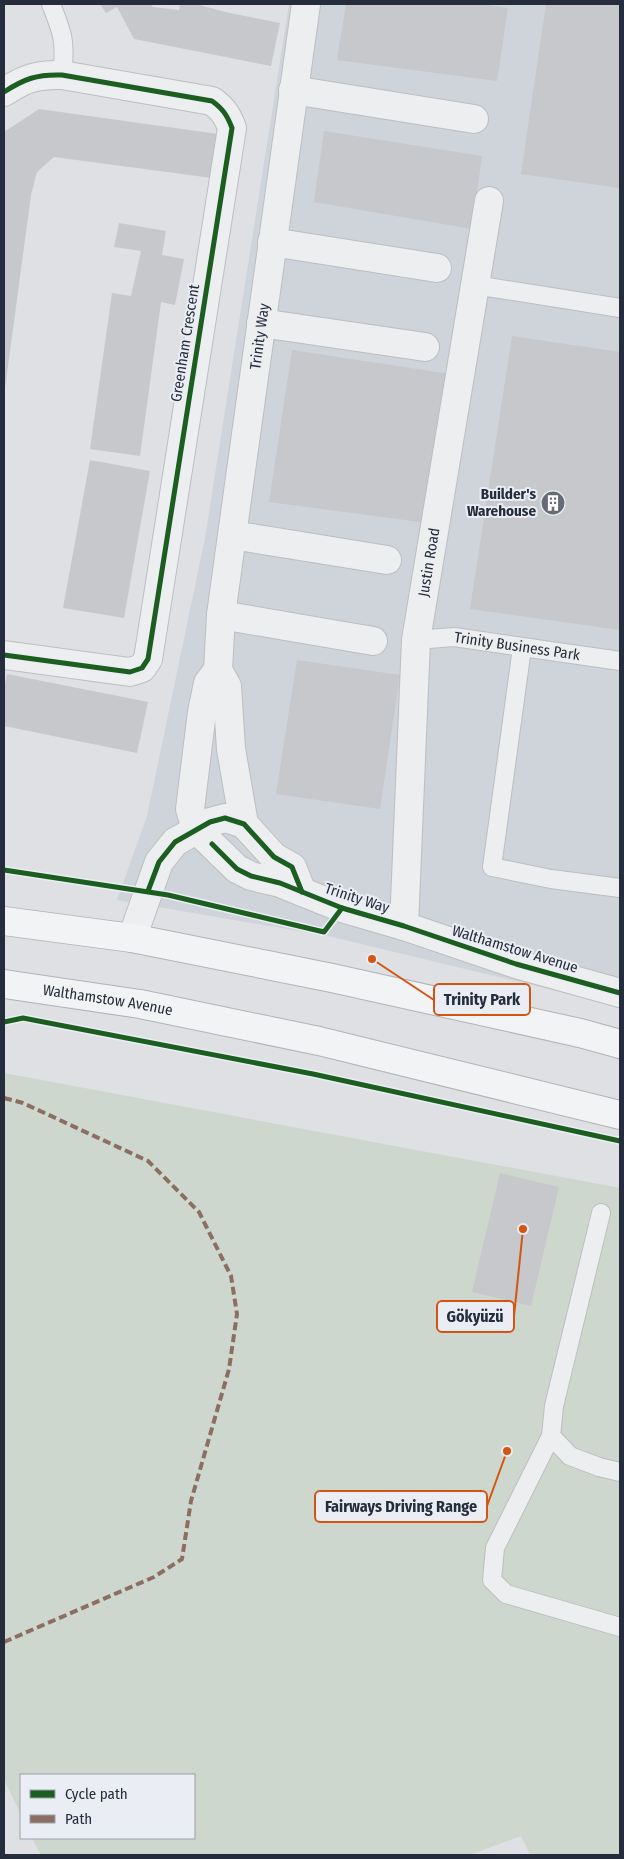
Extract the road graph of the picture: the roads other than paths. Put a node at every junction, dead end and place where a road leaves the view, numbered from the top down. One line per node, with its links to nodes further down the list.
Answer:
1 (51, 4): 3 (lane)
2 (306, 4): 4 (street, Trinity Way)
3 (62, 75): 5 (street, Greenham Crescent); 20 (street, Greenham Crescent)
4 (293, 90): 6 (street); 8 (street, Trinity Way)
5 (4, 92)
6 (474, 120)
7 (489, 201): 10 (street, Justin Road)
8 (272, 242): 9 (street); 12 (street, Trinity Way)
9 (437, 268)
10 (475, 285): 11 (lane); 17 (street, Justin Road)
11 (620, 308)
12 (261, 323): 13 (street); 14 (street, Trinity Way)
13 (425, 347)
14 (232, 535): 15 (street); 16 (street, Trinity Way)
15 (387, 560)
16 (221, 615): 18 (street); 22 (street, Trinity Way)
17 (416, 640): 19 (lane, Trinity Business Park); 28 (street, Justin Road)
18 (373, 641)
19 (522, 648): 21 (lane, Trinity Business Park); 25 (lane)
20 (4, 655)
21 (620, 661)
22 (218, 670): 23 (street, Trinity Way); 24 (street, Trinity Way)
23 (244, 824): 24 (street); 26 (street, Trinity Way)
24 (196, 829): 26 (street, Trinity Way); 29 (street)
25 (620, 888)
26 (302, 892): 28 (street, Trinity Way)
27 (4, 921): 29 (highway)
28 (404, 926): 31 (street, Walthamstow Avenue)
29 (132, 938): 32 (highway)
30 (4, 984): 33 (highway, Walthamstow Avenue)
31 (620, 993)
32 (620, 1044)
33 (620, 1116)
34 (601, 1213): 35 (lane)
35 (551, 1436): 36 (lane); 37 (lane)
36 (620, 1472)
37 (620, 1627)

